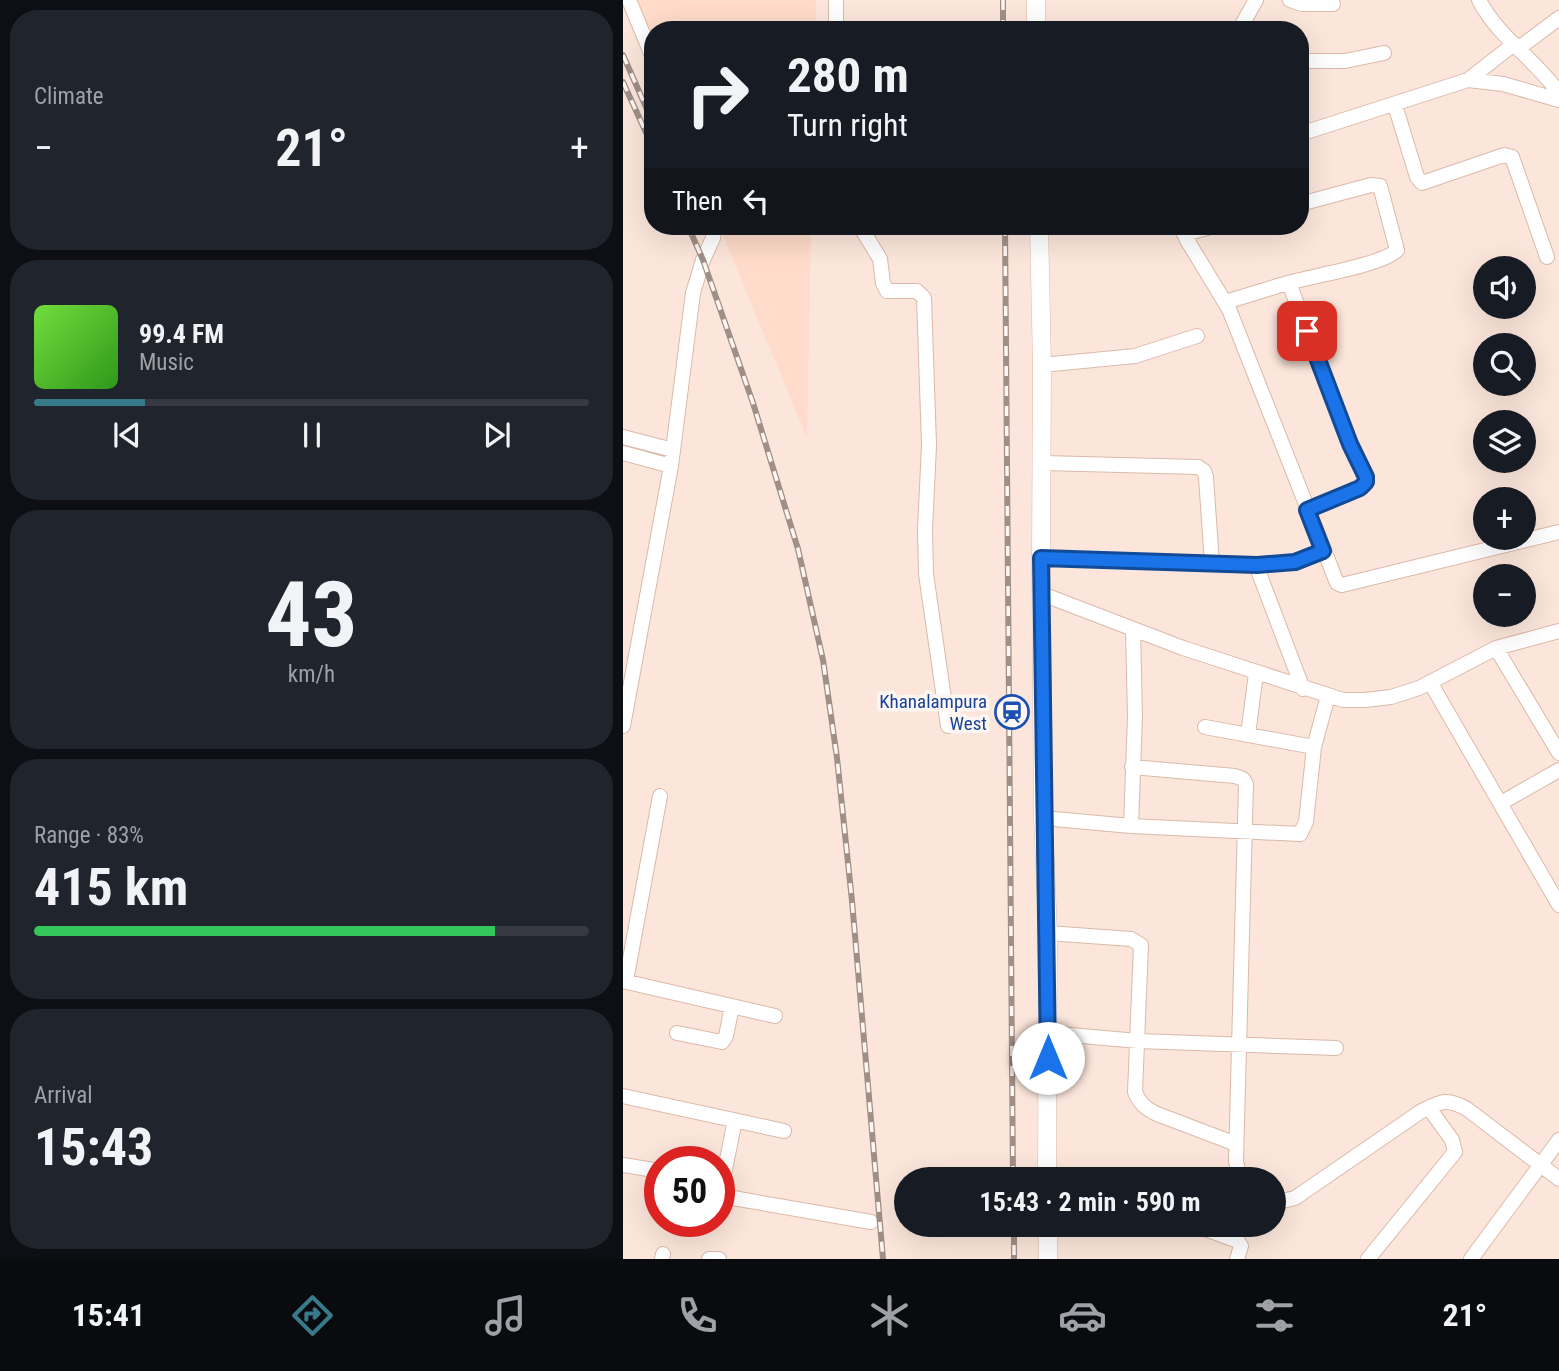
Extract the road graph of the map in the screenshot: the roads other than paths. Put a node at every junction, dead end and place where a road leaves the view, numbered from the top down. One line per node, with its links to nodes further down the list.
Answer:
1 (629, 0): 12 (street)
2 (836, 0): 9 (street)
3 (1036, 0): 10 (main road)
4 (1256, 0): 11 (street)
5 (1290, 0): 7 (street)
6 (1479, 0): 13 (street)
7 (1333, 4)
8 (1559, 18): 13 (street)
9 (836, 21)
10 (1036, 21)
11 (1245, 21)
12 (644, 36)
13 (1517, 46): 16 (street); 17 (street)
14 (1384, 53): 15 (street)
15 (1309, 61)
16 (1468, 80): 18 (street); 19 (street)
17 (1559, 93)
18 (1559, 100)
19 (1395, 105): 20 (street); 26 (street)
20 (1309, 131)
21 (1309, 202): 27 (street)
22 (714, 235): 32 (street)
23 (865, 235): 53 (street)
24 (1039, 235): 30 (main road)
25 (1186, 235): 28 (street)
26 (1547, 257)
27 (1289, 283): 28 (street); 36 (street)
28 (1225, 302): 36 (street)
29 (1197, 336): 30 (street)
30 (1042, 365): 34 (main road)
31 (623, 437): 32 (street)
32 (673, 450): 35 (street)
33 (623, 453): 35 (street)
34 (1042, 463): 39 (main road); 40 (street)
35 (671, 466): 45 (street)
36 (1307, 510): 38 (street)
37 (1559, 532): 38 (street)
38 (1323, 551): 41 (street)
39 (1041, 558): 40 (street); 42 (main road)
40 (1212, 564): 41 (street)
41 (1257, 565): 50 (street)
42 (1042, 594): 43 (street); 62 (main road)
43 (1133, 631): 48 (street); 58 (street)
44 (1559, 631): 47 (street)
45 (640, 636): 46 (street); 52 (street)
46 (623, 638)
47 (1496, 648): 49 (street); 57 (street)
48 (1256, 673): 50 (street); 55 (street)
49 (1430, 682): 51 (street); 61 (street)
50 (1303, 689): 51 (street)
51 (1328, 696): 56 (street)
52 (623, 726)
53 (948, 726)
54 (1205, 727): 55 (street)
55 (1248, 735): 56 (street)
56 (1314, 747): 64 (street)
57 (1559, 753)
58 (1132, 767): 63 (street); 64 (street)
59 (1559, 770): 61 (street)
60 (660, 796): 67 (street)
61 (1501, 803): 65 (street)
62 (1043, 818): 63 (street); 66 (main road)
63 (1131, 827): 64 (street)
64 (1245, 833): 73 (street)
65 (1559, 905)
66 (1048, 933): 71 (main road); 72 (street)
67 (625, 981): 68 (street)
68 (732, 1006): 69 (street); 70 (street)
69 (775, 1016)
70 (677, 1033)
71 (1048, 1033): 72 (street); 84 (main road)
72 (1138, 1041): 73 (street); 80 (street)
73 (1240, 1045): 74 (street); 80 (street)
74 (1336, 1048)
75 (623, 1096): 77 (street)
76 (1429, 1108): 83 (street); 89 (street); 97 (street)
77 (735, 1121): 78 (street); 81 (street)
78 (784, 1131)
79 (1559, 1140): 83 (street)
80 (1236, 1144): 85 (street)
81 (729, 1146)
82 (623, 1165): 86 (street)
83 (1540, 1165): 87 (street); 98 (street)
84 (1047, 1167)
85 (1237, 1167)
86 (644, 1168)
87 (1559, 1179)
88 (735, 1198): 90 (street)
89 (1286, 1200)
90 (871, 1222)
91 (1048, 1237): 95 (main road)
92 (1227, 1237): 96 (street)
93 (709, 1259): 94 (street)
94 (719, 1259)
95 (1048, 1259)
96 (1237, 1259)
97 (1369, 1259)
98 (1471, 1259)

